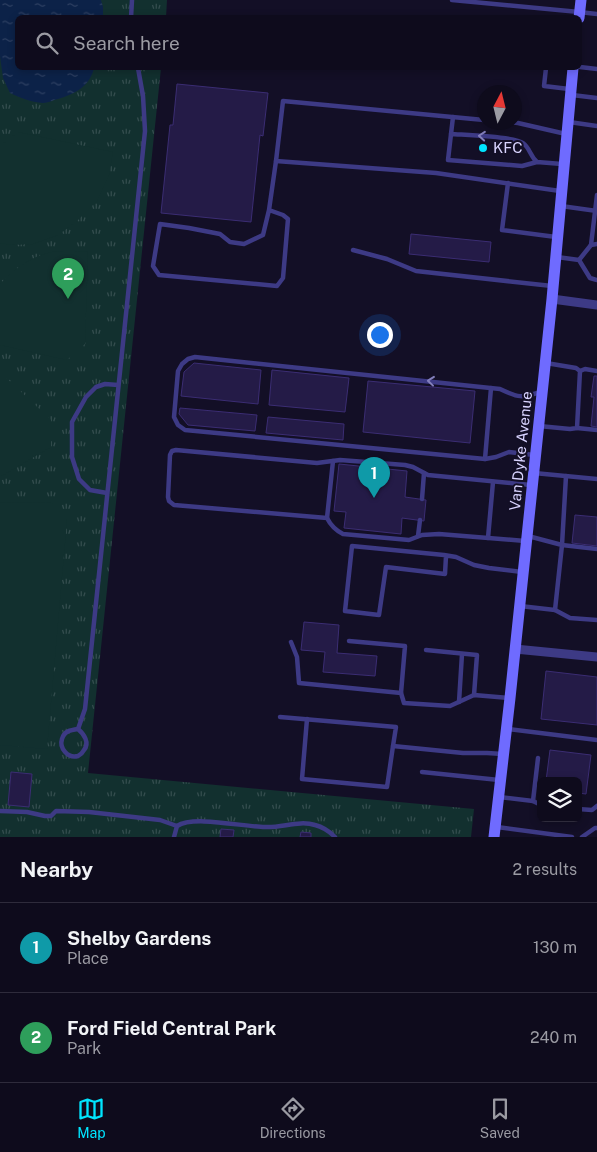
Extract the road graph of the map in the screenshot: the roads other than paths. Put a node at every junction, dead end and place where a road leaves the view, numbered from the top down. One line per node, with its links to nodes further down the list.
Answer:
1 (132, 0): 5 (lane)
2 (452, 0): 3 (lane)
3 (580, 10): 4 (lane)
4 (597, 14)
5 (131, 15)
6 (582, 67): 7 (lane)
7 (597, 69)
8 (138, 70): 41 (lane)
9 (546, 70): 11 (lane)
10 (573, 70): 11 (main road, Van Dyke Avenue)
11 (571, 92): 12 (lane); 15 (main road, Van Dyke Avenue)
12 (597, 98)
13 (453, 117): 14 (lane); 18 (lane); 20 (lane)
14 (477, 119)
15 (568, 122): 17 (lane); 19 (main road, Van Dyke Avenue)
16 (522, 125): 19 (lane)
17 (597, 126)
18 (451, 134): 21 (lane, one-way to 18); 21 (lane)
19 (566, 134): 22 (main road, Van Dyke Avenue)
20 (276, 161): 23 (lane); 27 (lane)
21 (537, 162): 22 (lane)
22 (564, 164): 24 (main road, Van Dyke Avenue)
23 (508, 184): 24 (lane); 29 (lane)
24 (561, 191): 26 (main road, Van Dyke Avenue)
25 (597, 195): 28 (lane)
26 (560, 206): 28 (lane); 29 (main road, Van Dyke Avenue)
27 (269, 210): 27 (lane)
28 (596, 211): 30 (lane)
29 (557, 238): 32 (main road, Van Dyke Avenue)
30 (594, 244): 33 (lane)
31 (354, 250): 35 (lane)
32 (556, 257): 33 (lane); 35 (main road, Van Dyke Avenue)
33 (579, 260): 34 (lane)
34 (597, 280)
35 (553, 286): 36 (main road, Van Dyke Avenue)
36 (552, 300): 37 (street); 38 (main road, Van Dyke Avenue)
37 (597, 304)
38 (545, 363): 39 (lane); 43 (main road, Van Dyke Avenue)
39 (580, 371): 40 (lane); 45 (lane)
40 (597, 371)
41 (118, 385): 56 (lane); 56 (lane)
42 (490, 388): 43 (lane); 48 (lane); 48 (lane, one-way to 48)
43 (542, 392): 44 (main road, Van Dyke Avenue)
44 (538, 426): 45 (lane); 47 (main road, Van Dyke Avenue)
45 (576, 428): 46 (lane)
46 (597, 430)
47 (536, 455): 48 (lane); 51 (main road, Van Dyke Avenue)
48 (485, 459)
49 (333, 461): 50 (lane); 58 (lane); 58 (lane)
50 (424, 473): 54 (lane); 57 (lane)
51 (534, 473): 52 (lane); 55 (main road, Van Dyke Avenue)
52 (566, 476): 53 (lane); 63 (lane)
53 (597, 479)
54 (493, 482): 55 (lane); 61 (lane)
55 (532, 486): 62 (main road, Van Dyke Avenue)
56 (107, 493): 83 (lane)
57 (422, 499)
58 (327, 518): 60 (lane)
59 (420, 520): 60 (lane)
60 (418, 536): 61 (lane)
61 (488, 538): 62 (lane)
62 (527, 539): 63 (lane); 66 (main road, Van Dyke Avenue)
63 (562, 545): 64 (lane); 68 (lane)
64 (597, 549)
65 (446, 556): 65 (lane); 66 (lane)
66 (523, 572): 67 (main road, Van Dyke Avenue)
67 (520, 606): 68 (lane); 72 (main road, Van Dyke Avenue)
68 (555, 610): 69 (lane)
69 (597, 620)
70 (350, 641): 76 (lane)
71 (291, 642): 76 (lane)
72 (515, 649): 75 (street); 78 (main road, Van Dyke Avenue)
73 (426, 650): 74 (lane)
74 (462, 654): 77 (lane); 79 (lane)
75 (597, 657)
76 (401, 693): 79 (lane)
77 (474, 694): 78 (lane); 79 (lane)
78 (510, 698): 82 (main road, Van Dyke Avenue)
79 (459, 702)
80 (280, 717): 81 (lane)
81 (307, 720): 85 (lane); 85 (lane)
82 (507, 729): 84 (lane); 86 (main road, Van Dyke Avenue)
83 (78, 730): 83 (lane)
84 (597, 740)
85 (393, 746): 86 (lane)
86 (504, 754): 89 (main road, Van Dyke Avenue)
87 (538, 758): 91 (lane)
88 (422, 772): 89 (lane)
89 (501, 780): 90 (main road, Van Dyke Avenue)
90 (499, 796): 91 (lane); 98 (main road, Van Dyke Avenue)
91 (533, 801): 92 (lane)
92 (537, 803)
93 (597, 806): 94 (lane)
94 (582, 809)
95 (0, 810): 96 (lane)
96 (177, 826): 99 (lane); 100 (lane)
97 (597, 828): 102 (lane)
98 (495, 832): 101 (lane)
99 (174, 837)
100 (335, 837)
101 (572, 837)
102 (582, 837)

